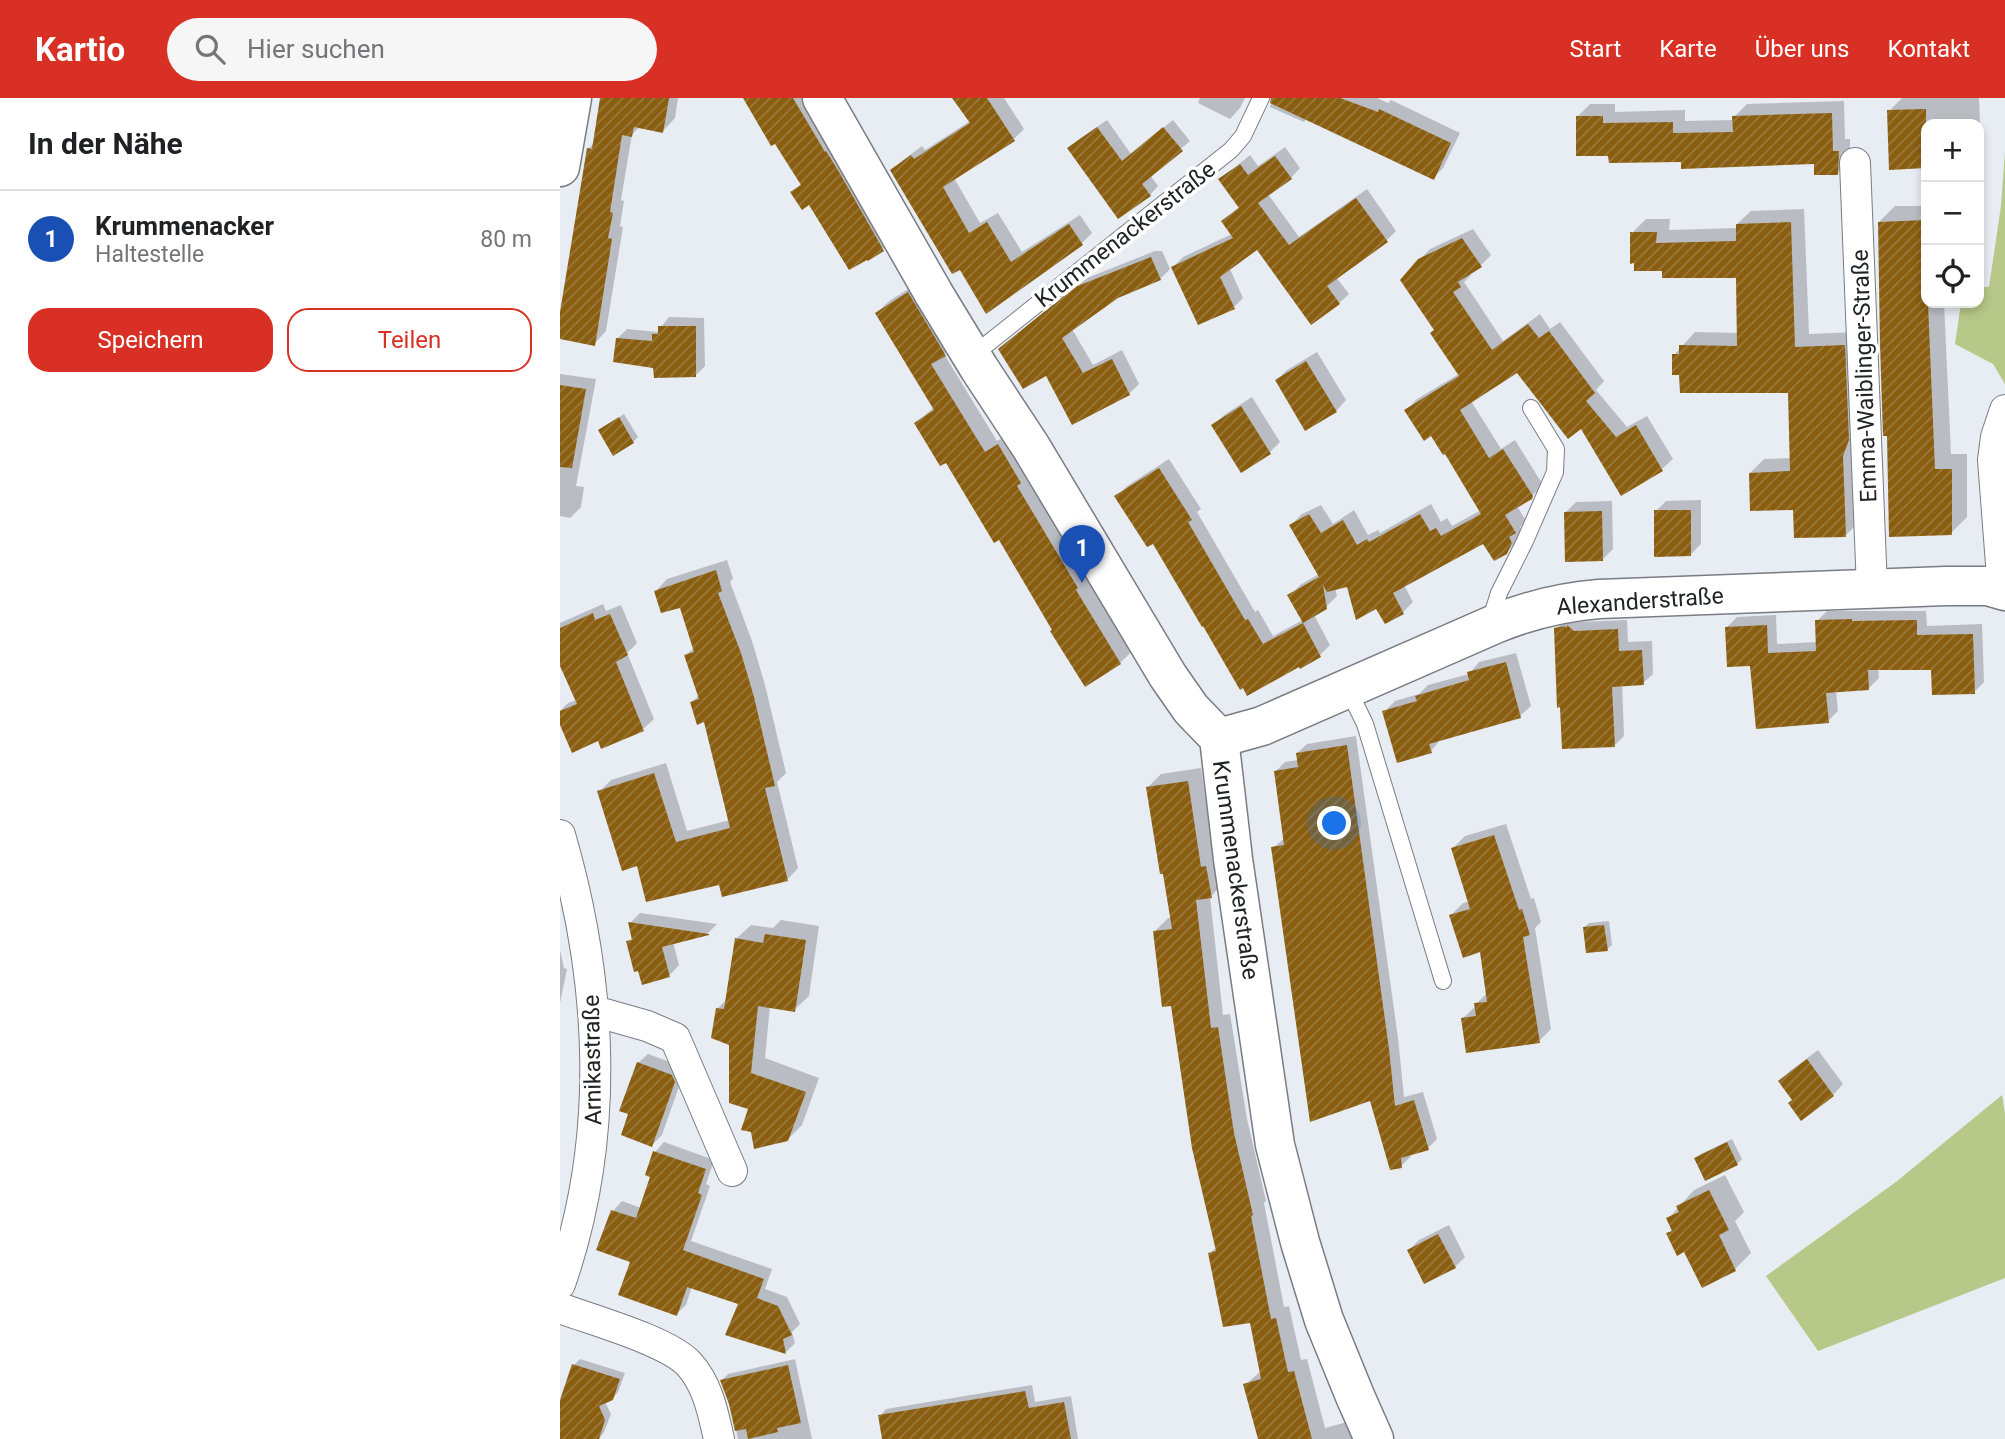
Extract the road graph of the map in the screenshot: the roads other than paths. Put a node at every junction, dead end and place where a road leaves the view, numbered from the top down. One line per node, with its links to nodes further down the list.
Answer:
1 (572, 98): 5 (main road)
2 (822, 98): 6 (main road, Krummenackerstraße)
3 (1261, 98): 6 (lane, Krummenackerstraße)
4 (1855, 163): 9 (street, Emma-Waiblinger-Straße)
5 (560, 167)
6 (972, 356): 13 (main road, Krummenackerstraße)
7 (1531, 408): 11 (lane)
8 (2005, 410): 10 (street)
9 (1872, 589): 10 (main road, Alexanderstraße); 11 (main road, Alexanderstraße)
10 (2004, 590)
11 (1495, 624): 12 (main road, Alexanderstraße)
12 (1348, 689): 13 (main road, Alexanderstraße); 15 (lane)
13 (1219, 738): 21 (main road, Krummenackerstraße)
14 (560, 835): 16 (street, Arnikastraße)
15 (1443, 981)
16 (594, 1010): 17 (street); 18 (street, Arnikastraße)
17 (732, 1171)
18 (560, 1284)
19 (560, 1308): 20 (street)
20 (719, 1439)
21 (1374, 1439)

